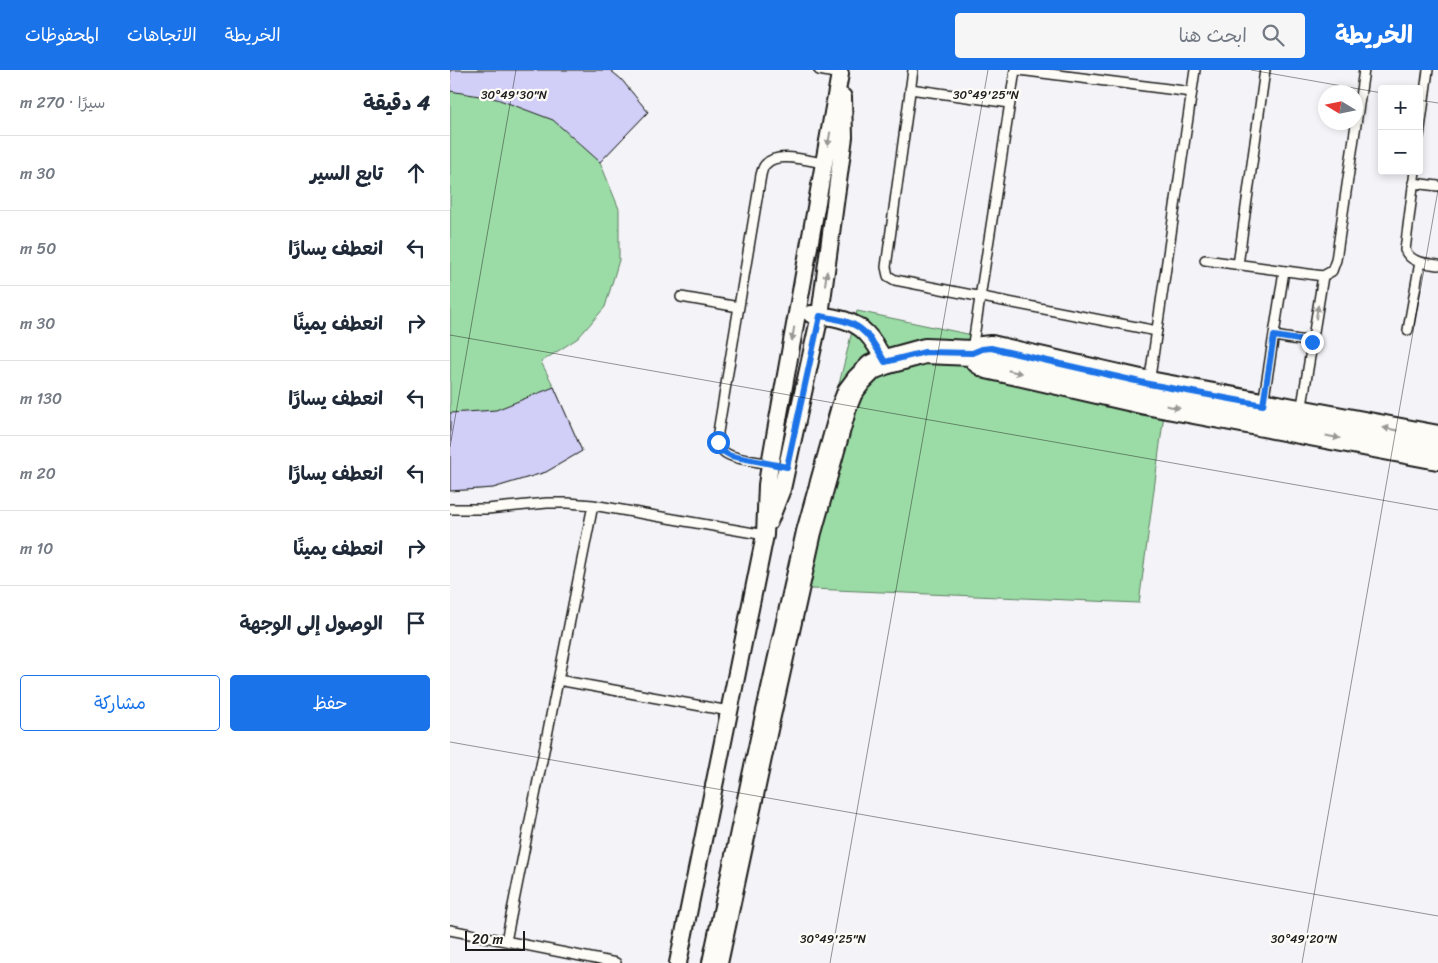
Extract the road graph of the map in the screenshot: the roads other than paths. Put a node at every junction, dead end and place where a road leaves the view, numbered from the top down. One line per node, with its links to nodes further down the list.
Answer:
1 (819, 70): 9 (lane)
2 (913, 70): 10 (lane)
3 (1015, 70): 12 (lane)
4 (1019, 70): 11 (lane)
5 (1195, 70): 11 (lane)
6 (1265, 70): 21 (lane)
7 (1364, 70): 24 (lane)
8 (1428, 70): 13 (lane)
9 (841, 72): 14 (street, one-way to 14); 15 (street)
10 (910, 89): 12 (lane); 26 (lane)
11 (1192, 92): 31 (lane)
12 (1010, 104): 26 (lane)
13 (1420, 130)
14 (824, 163): 15 (street); 27 (lane); 28 (street)
15 (841, 166): 29 (street, one-way to 15)
16 (1414, 175): 17 (lane)
17 (1413, 183): 18 (lane); 20 (lane)
18 (1438, 186)
19 (1205, 260): 21 (lane)
20 (1420, 262): 22 (lane); 30 (lane)
21 (1238, 265): 23 (lane)
22 (1438, 265)
23 (1284, 271): 24 (lane); 32 (lane)
24 (1323, 276): 33 (lane, one-way to 24)
25 (681, 297): 27 (lane)
26 (981, 297): 31 (lane); 34 (lane)
27 (739, 307): 41 (lane)
28 (797, 312): 29 (street); 41 (street, one-way to 41)
29 (820, 316): 35 (street); 42 (street)
30 (1408, 330)
31 (1157, 331): 36 (lane)
32 (1274, 336): 33 (lane); 37 (lane)
33 (1312, 342): 38 (lane)
34 (972, 353): 35 (main road); 36 (main road)
35 (885, 362): 52 (main road)
36 (1148, 393): 37 (main road); 38 (main road, one-way to 38)
37 (1263, 405): 38 (main road)
38 (1299, 421): 39 (main road, one-way to 38); 40 (main road, one-way to 40)
39 (1438, 438)
40 (1438, 457)
41 (770, 464): 42 (street); 45 (street)
42 (787, 467): 45 (street)
43 (593, 505): 44 (lane); 45 (lane); 46 (lane)
44 (450, 509)
45 (766, 532): 47 (street)
46 (558, 680): 47 (lane); 49 (lane)
47 (730, 712): 51 (street)
48 (450, 930): 49 (lane)
49 (506, 941): 50 (lane)
50 (616, 963)
51 (678, 963)
52 (716, 963)

